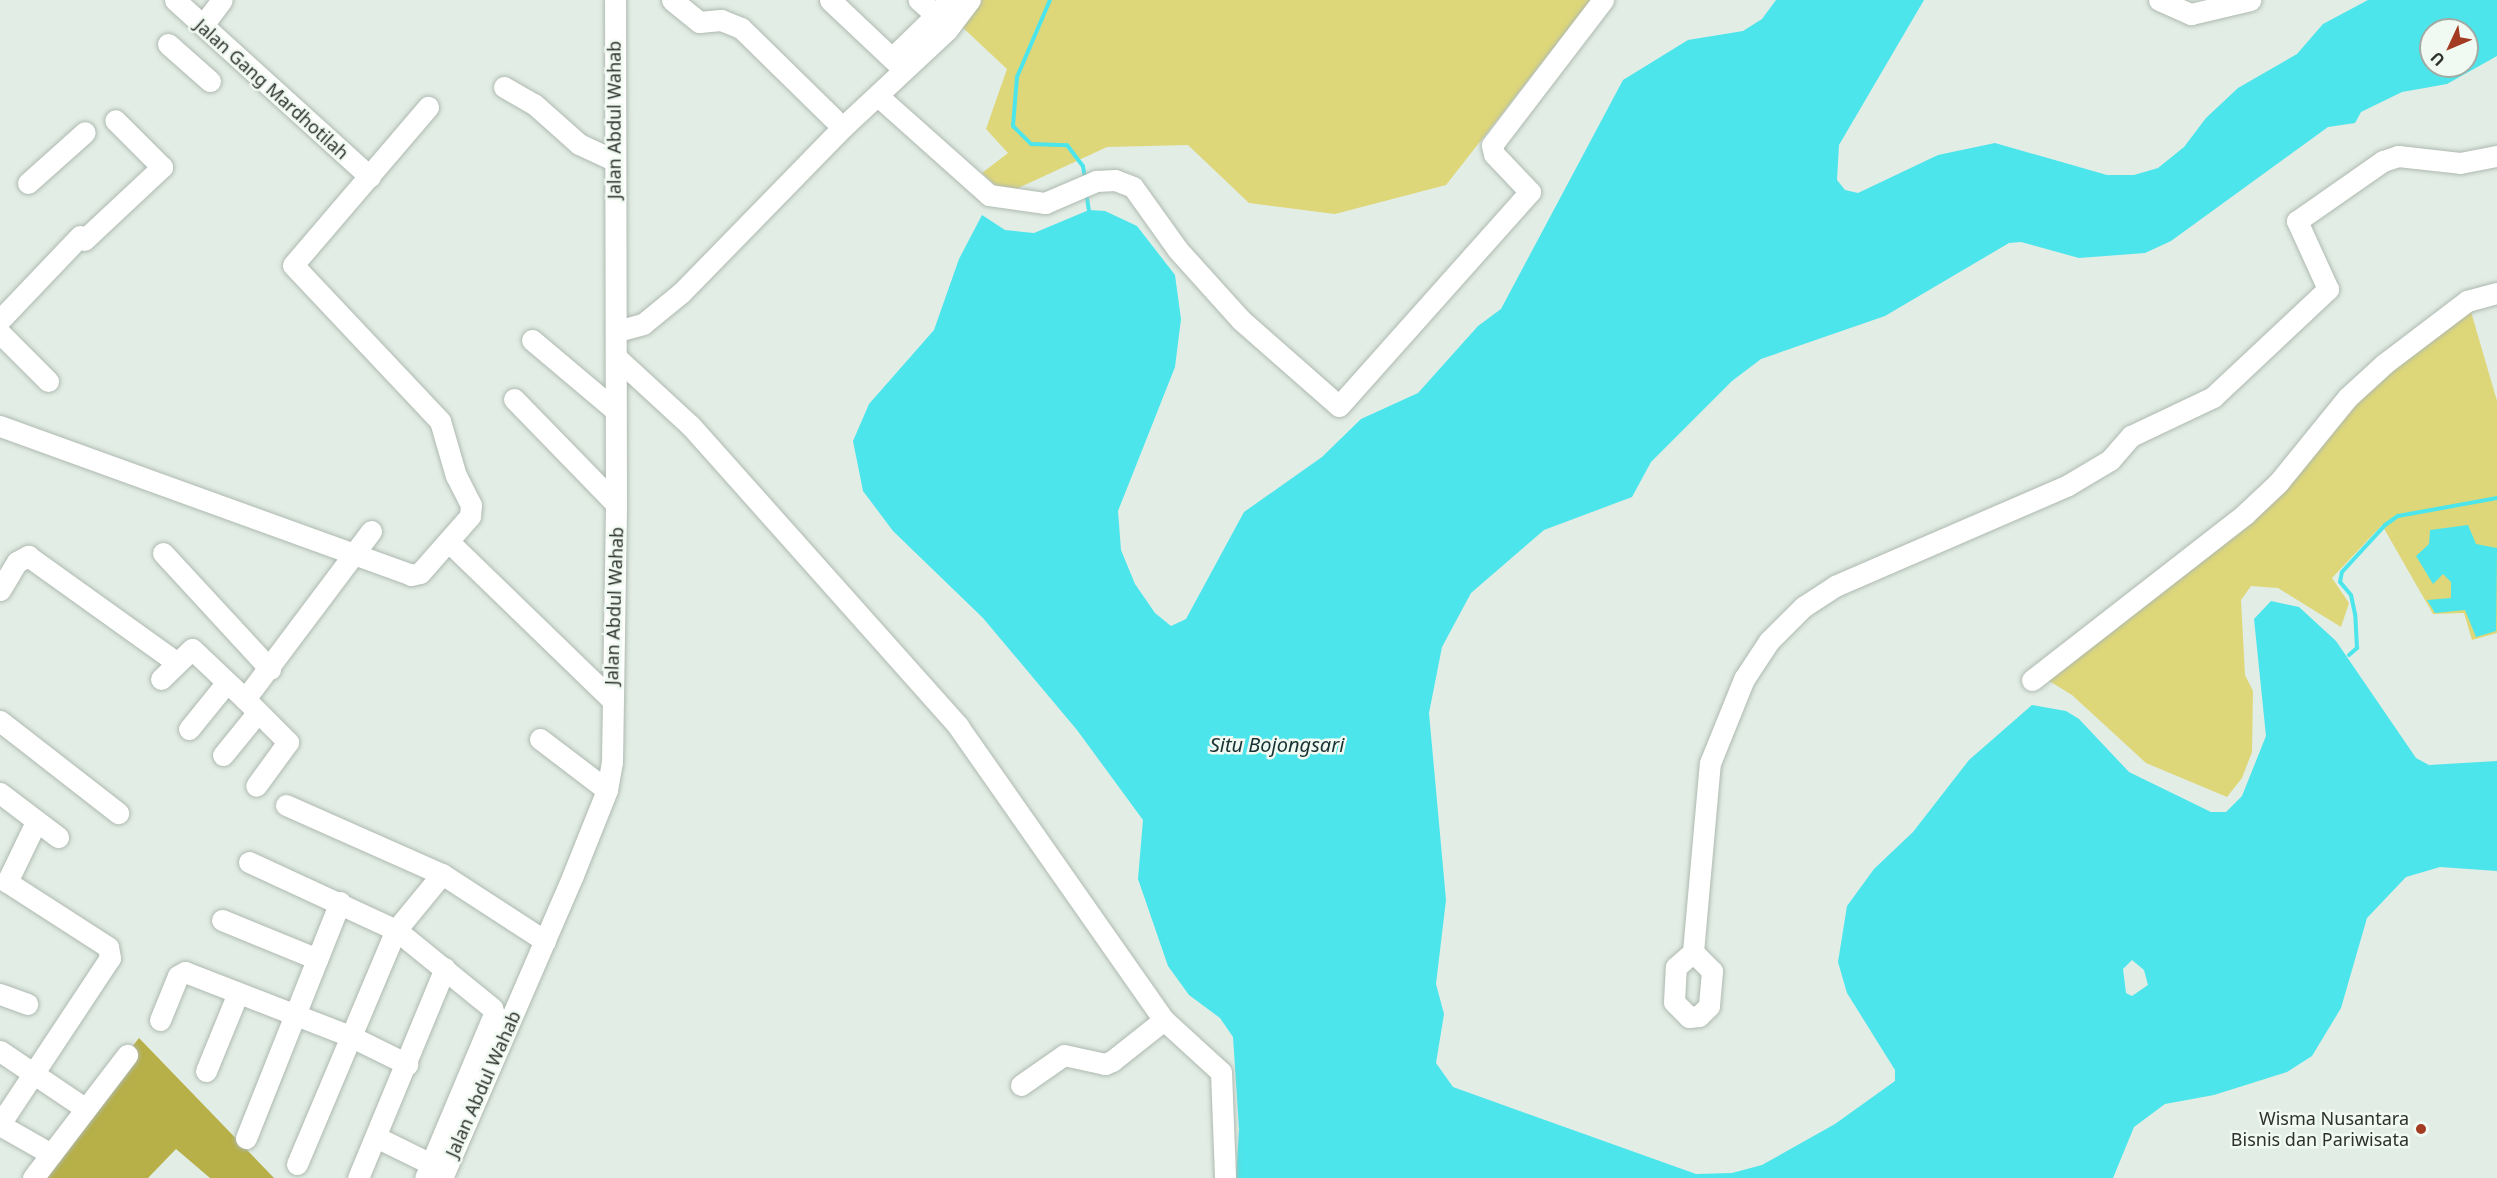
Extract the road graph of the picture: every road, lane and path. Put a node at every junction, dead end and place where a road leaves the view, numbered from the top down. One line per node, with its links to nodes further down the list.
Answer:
1 (175, 0): 12 (street, Jalan Gang Mardhotilah)
2 (222, 0): 12 (street)
3 (615, 0): 22 (street, Jalan Abdul Wahab)
4 (672, 0): 18 (street)
5 (830, 0): 13 (street)
6 (919, 0): 11 (street)
7 (970, 0): 13 (street)
8 (1603, 0): 16 (street)
9 (2158, 0): 10 (street)
10 (2250, 0)
11 (942, 8): 13 (street)
12 (198, 21): 14 (street); 23 (street, Jalan Gang Mardhotilah)
13 (898, 64): 16 (street)
14 (210, 81)
15 (504, 87): 22 (street)
16 (878, 96): 27 (street)
17 (428, 107): 23 (street)
18 (834, 119)
19 (115, 120): 26 (street)
20 (85, 132): 24 (street)
21 (2497, 156): 65 (street)
22 (613, 159): 27 (street, Jalan Abdul Wahab)
23 (370, 177): 37 (street)
24 (28, 183)
25 (2497, 293): 44 (street)
26 (0, 320)
27 (617, 331): 30 (street, Jalan Abdul Wahab)
28 (0, 333): 31 (street)
29 (532, 340): 33 (street)
30 (617, 358): 33 (street, Jalan Abdul Wahab); 73 (street)
31 (48, 381)
32 (514, 399): 35 (street)
33 (615, 410): 35 (street, Jalan Abdul Wahab)
34 (0, 426): 39 (street)
35 (616, 504): 46 (street, Jalan Abdul Wahab)
36 (371, 531): 39 (street)
37 (448, 542): 39 (street); 46 (street)
38 (163, 552): 42 (street)
39 (356, 555): 42 (street)
40 (0, 590): 41 (street)
41 (176, 662): 43 (street); 45 (street)
42 (270, 669): 47 (street)
43 (161, 679)
44 (2032, 680)
45 (227, 682): 47 (street); 49 (street)
46 (611, 699): 53 (street, Jalan Abdul Wahab)
47 (251, 705): 51 (street); 52 (street)
48 (0, 721): 56 (street)
49 (189, 729)
50 (540, 739): 53 (street)
51 (223, 755)
52 (256, 786)
53 (607, 790): 64 (street, Jalan Abdul Wahab)
54 (0, 793): 57 (street)
55 (286, 805): 60 (street)
56 (118, 813)
57 (35, 824): 58 (street); 79 (street)
58 (58, 837)
59 (249, 862): 61 (street)
60 (442, 874): 63 (street); 64 (street)
61 (340, 902): 63 (street); 66 (street)
62 (222, 920): 66 (street)
63 (396, 930): 67 (street); 74 (street)
64 (544, 941): 87 (street, Jalan Abdul Wahab)
65 (1694, 952)
66 (317, 958): 71 (street)
67 (445, 968): 77 (street); 87 (street)
68 (238, 993): 71 (street); 72 (street); 78 (street)
69 (0, 994): 70 (street)
70 (27, 1004)
71 (292, 1014): 74 (street); 84 (street)
72 (160, 1020)
73 (1164, 1020): 80 (street); 90 (street)
74 (350, 1036): 77 (street); 86 (street)
75 (0, 1051): 79 (street)
76 (127, 1055): 81 (street)
77 (407, 1064): 83 (street)
78 (206, 1071)
79 (32, 1073): 81 (street); 82 (street)
80 (1021, 1085)
81 (83, 1107): 85 (street)
82 (0, 1124): 85 (street)
83 (376, 1137): 87 (street); 89 (street)
84 (246, 1138)
85 (51, 1154): 88 (street)
86 (297, 1164)
87 (433, 1173)
88 (33, 1178)
89 (358, 1178)
90 (1225, 1178)

